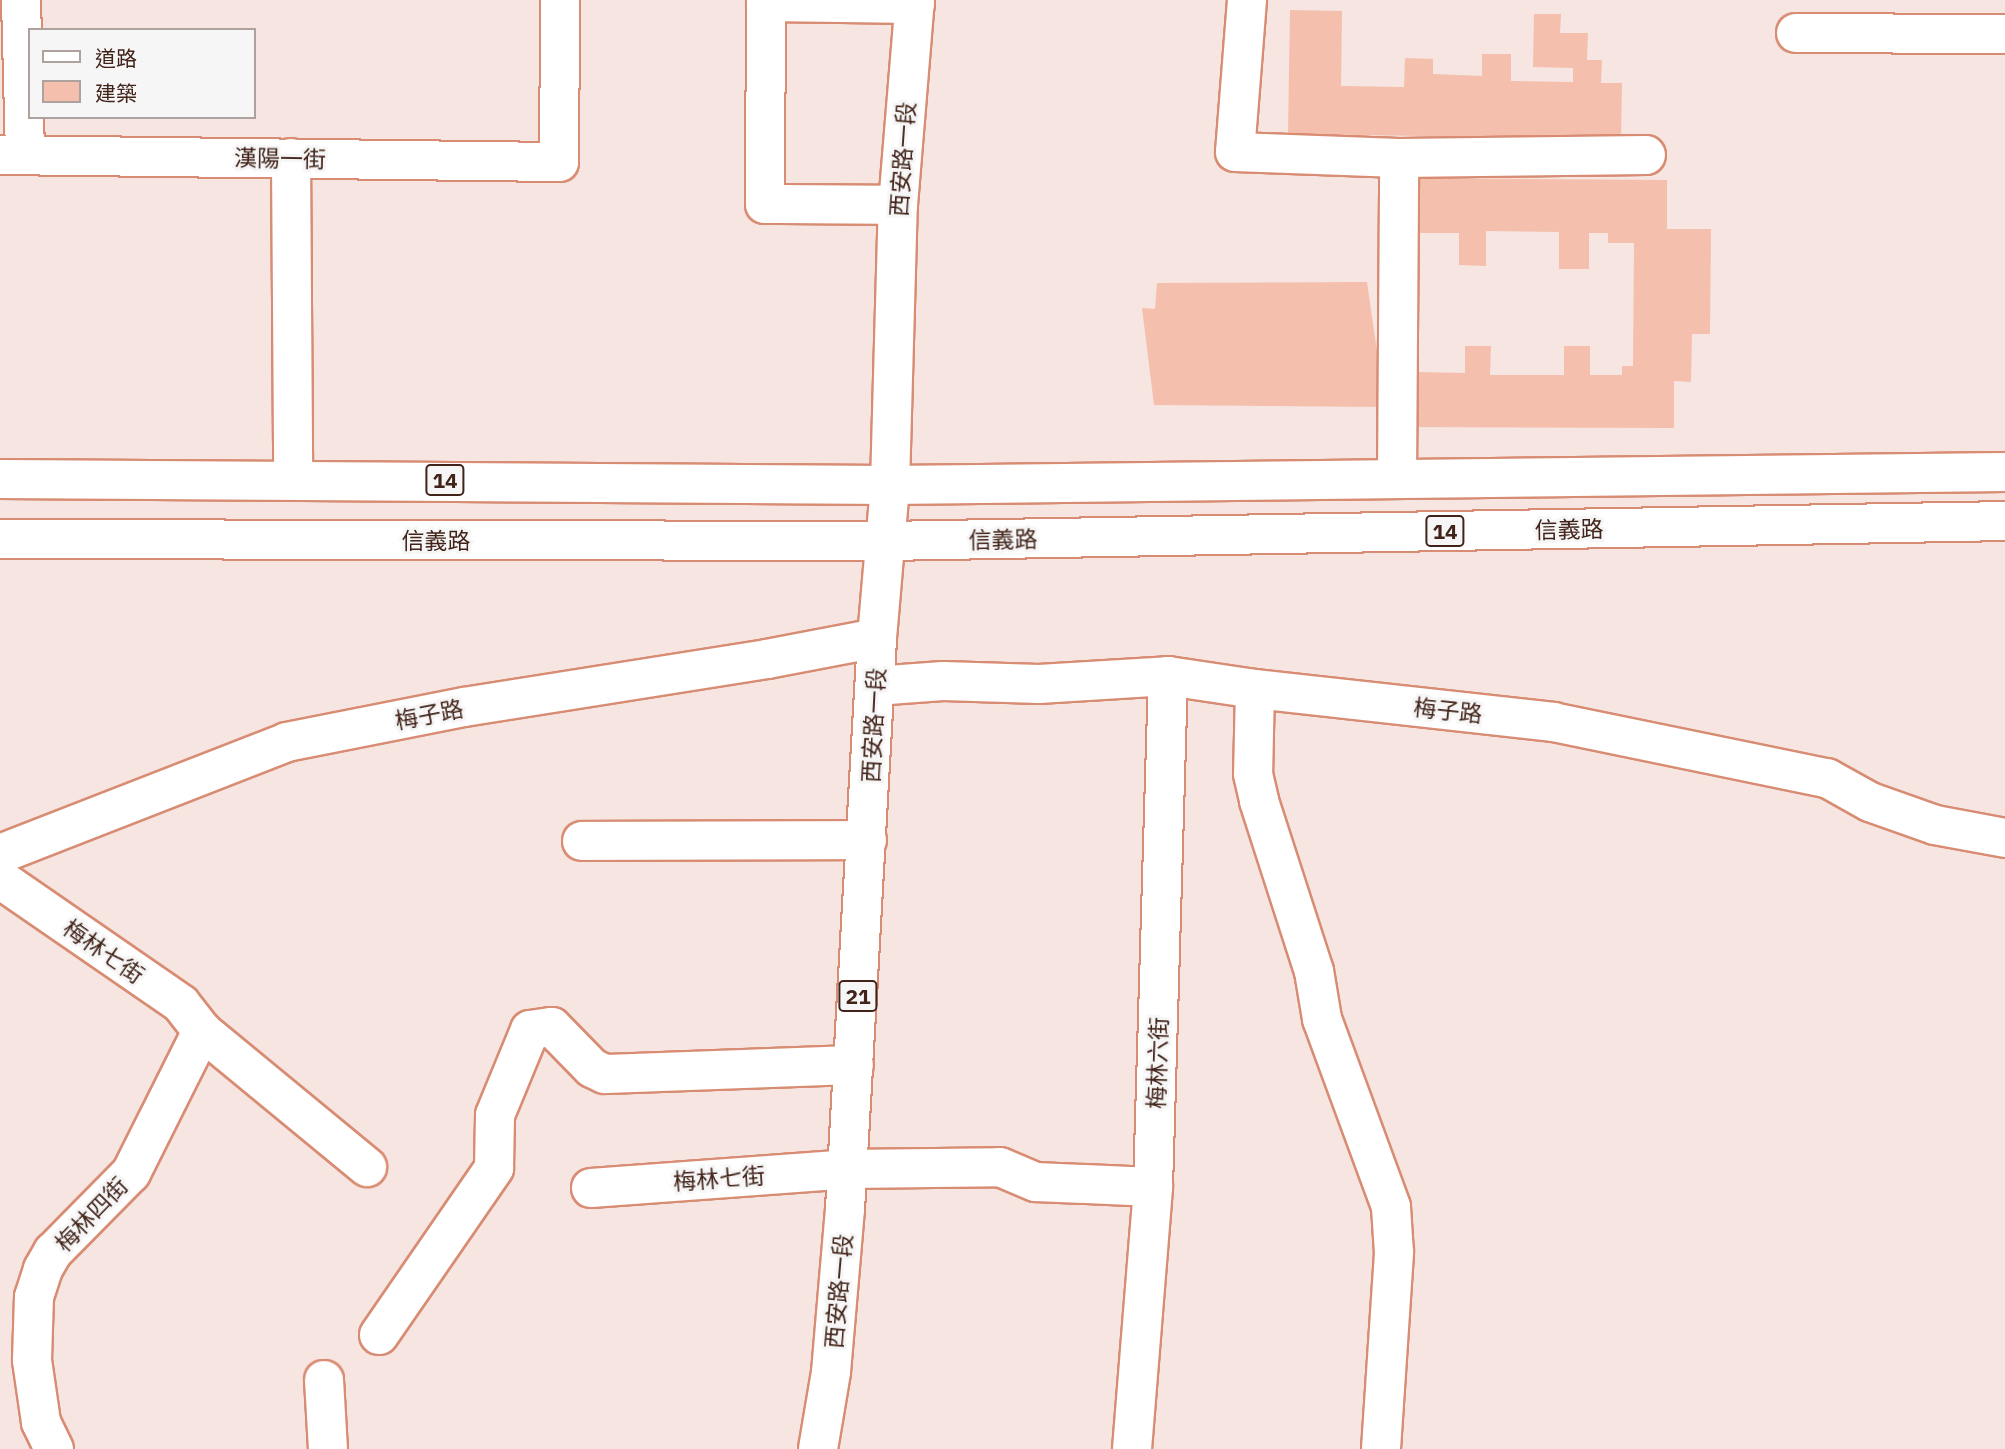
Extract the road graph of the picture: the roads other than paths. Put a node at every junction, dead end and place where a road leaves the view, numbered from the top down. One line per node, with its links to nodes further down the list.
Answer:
1 (21, 0): 8 (street)
2 (560, 0): 10 (street, 漢陽一街)
3 (1247, 0): 11 (street)
4 (766, 1): 5 (street); 12 (street)
5 (915, 2): 12 (street, 西安路一段)
6 (1796, 33): 7 (street)
7 (2005, 34)
8 (12, 155): 10 (street, 漢陽一街)
9 (1646, 155): 11 (street)
10 (291, 158): 15 (street)
11 (1399, 158): 16 (street)
12 (898, 205): 17 (street, 西安路一段)
13 (2005, 472): 16 (street, 14)
14 (0, 479): 15 (street, 14)
15 (293, 479): 17 (street, 14)
16 (1397, 479): 17 (street, 14)
17 (890, 485): 20 (street, 西安路一段 / 21)
18 (2005, 522): 20 (street, 信義路 / 14)
19 (0, 539): 20 (street, 信義路 / 14)
20 (885, 541): 21 (street, 西安路一段 / 21)
21 (877, 638): 23 (street, 西安路一段 / 21); 28 (street, 梅子路)
22 (1168, 676): 23 (street, 梅子路); 24 (street, 梅子路); 34 (street, 梅林六街)
23 (875, 686): 26 (street, 西安路一段 / 21)
24 (1255, 689): 25 (street, 梅子路); 42 (street)
25 (2005, 838)
26 (867, 840): 27 (street); 31 (street, 西安路一段 / 21)
27 (582, 841)
28 (0, 854)
29 (0, 879): 30 (street, 梅林七街)
30 (202, 1031): 32 (street, 梅林七街); 38 (street, 梅林四街)
31 (855, 1065): 33 (street, 西安路一段 / 21); 36 (street)
32 (367, 1167)
33 (847, 1169): 34 (street, 梅林七街); 35 (street, 梅林七街); 40 (street, 西安路一段 / 21)
34 (1153, 1187): 41 (street, 梅林六街)
35 (591, 1188)
36 (379, 1335)
37 (324, 1380): 39 (street)
38 (54, 1449)
39 (328, 1449)
40 (818, 1449)
41 (1132, 1449)
42 (1381, 1449)

